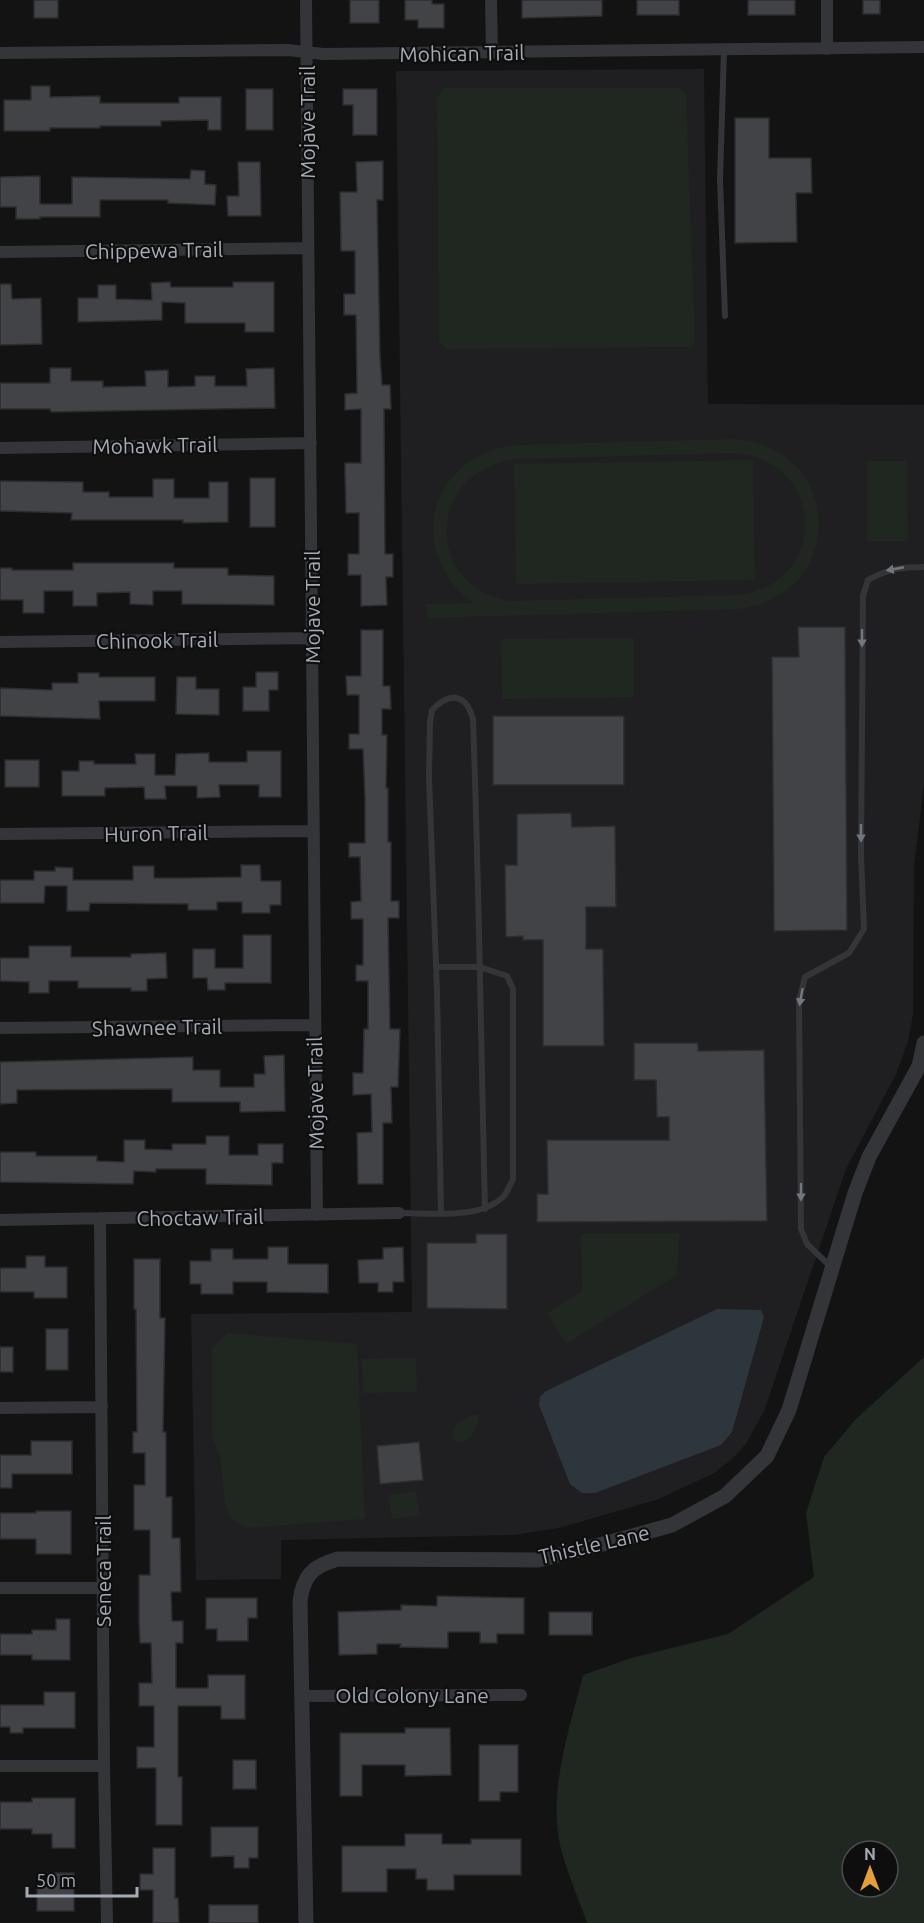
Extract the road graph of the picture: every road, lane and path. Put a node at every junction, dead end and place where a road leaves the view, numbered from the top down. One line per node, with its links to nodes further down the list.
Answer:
1 (306, 0): 8 (street, Mojave Trail)
2 (491, 0): 9 (street)
3 (827, 0): 5 (street)
4 (924, 47): 5 (street, Mohican Trail)
5 (827, 49): 6 (street, Mohican Trail)
6 (724, 50): 9 (street, Mohican Trail); 12 (lane)
7 (0, 52): 8 (street, Mohican Trail)
8 (307, 53): 9 (street, Mohican Trail); 10 (street, Mojave Trail)
9 (492, 53)
10 (308, 248): 11 (street, Chippewa Trail); 13 (street, Mojave Trail)
11 (0, 252)
12 (725, 316)
13 (311, 443): 14 (street, Mohawk Trail); 16 (street, Mojave Trail)
14 (0, 448)
15 (924, 567): 32 (lane, one-way to 32)
16 (313, 638): 17 (street, Chinook Trail); 18 (street, Mojave Trail)
17 (0, 642)
18 (312, 831): 19 (street, Huron Trail); 22 (street, Mojave Trail)
19 (0, 834)
20 (436, 967): 21 (lane); 21 (lane); 28 (lane)
21 (480, 967): 26 (lane); 26 (lane)
22 (315, 1025): 23 (street, Shawnee Trail); 29 (street, Mojave Trail)
23 (0, 1029)
24 (924, 1043): 25 (street, Thistle Lane)
25 (921, 1066): 32 (street, Thistle Lane)
26 (485, 1209): 28 (lane)
27 (399, 1213): 28 (lane); 29 (street, Choctaw Trail)
28 (441, 1213)
29 (317, 1215): 30 (street, Choctaw Trail)
30 (100, 1218): 31 (street, Choctaw Trail); 33 (street, Seneca Trail)
31 (0, 1220)
32 (832, 1268): 38 (street, Thistle Lane)
33 (102, 1407): 34 (street); 36 (street, Seneca Trail)
34 (0, 1408)
35 (0, 1588): 36 (street)
36 (103, 1588): 40 (street, Seneca Trail)
37 (521, 1695): 38 (street, Old Colony Lane)
38 (302, 1696): 42 (street, Thistle Lane)
39 (0, 1766): 40 (street)
40 (104, 1766): 41 (street, Seneca Trail)
41 (107, 1923)
42 (306, 1923)

